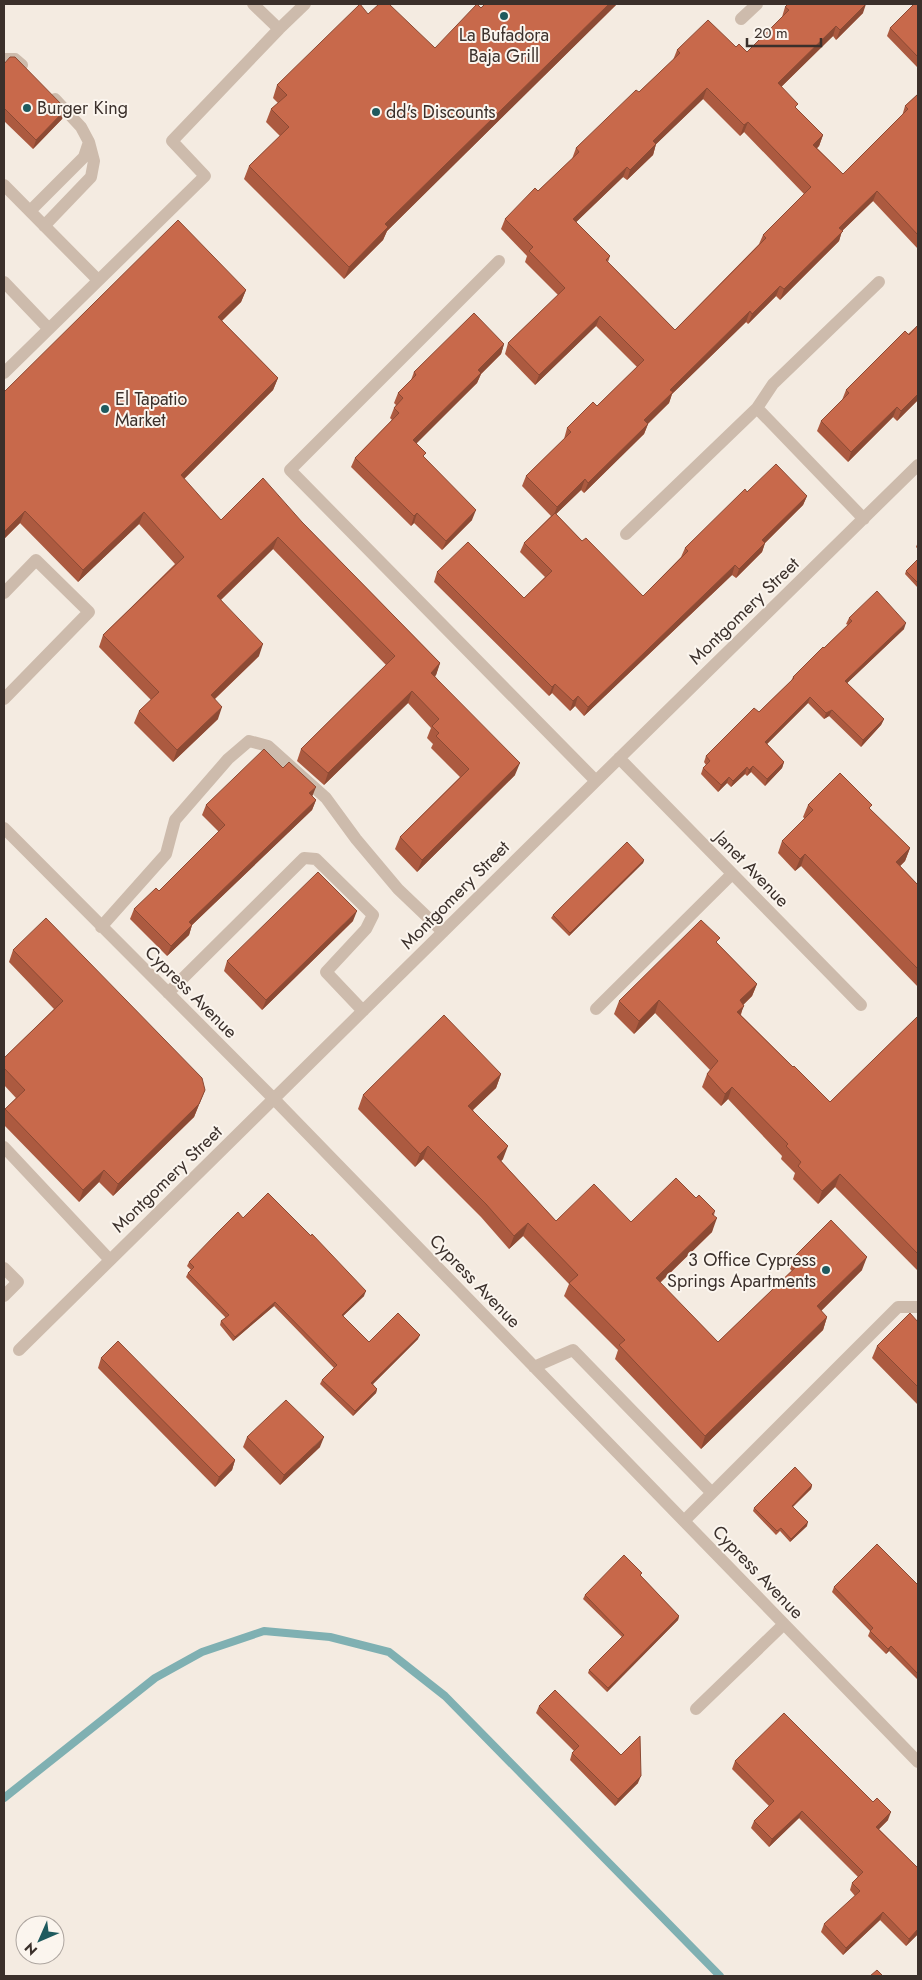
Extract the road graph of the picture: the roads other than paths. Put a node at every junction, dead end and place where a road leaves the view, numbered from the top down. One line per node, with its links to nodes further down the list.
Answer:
1 (254, 4): 5 (street)
2 (305, 4): 5 (street)
3 (757, 4): 4 (street)
4 (741, 19)
5 (278, 29): 14 (street)
6 (4, 59): 7 (street)
7 (28, 72)
8 (48, 92): 9 (street)
9 (89, 142): 11 (street); 12 (street)
10 (4, 185): 11 (street)
11 (30, 211): 12 (street)
12 (44, 226): 14 (street)
13 (499, 261): 26 (street)
14 (98, 280): 17 (street)
15 (4, 282): 17 (street)
16 (879, 282): 19 (street)
17 (49, 328): 18 (street)
18 (4, 373)
19 (758, 408): 21 (street); 22 (street)
20 (918, 465): 21 (street, Montgomery Street)
21 (864, 518): 25 (street, Montgomery Street)
22 (626, 534)
23 (4, 592): 24 (street)
24 (4, 699)
25 (619, 758): 26 (street, Montgomery Street); 28 (street, Janet Avenue)
26 (596, 780): 30 (street, Montgomery Street)
27 (4, 828): 29 (street, Cypress Avenue)
28 (732, 874): 32 (street, Janet Avenue); 33 (street)
29 (102, 927): 30 (street); 31 (street, Cypress Avenue)
30 (443, 932): 34 (street, Montgomery Street)
31 (168, 993): 34 (street); 35 (street, Cypress Avenue)
32 (861, 1005)
33 (596, 1009)
34 (362, 1011): 35 (street, Montgomery Street)
35 (274, 1099): 37 (street, Montgomery Street); 42 (street, Cypress Avenue)
36 (4, 1147): 37 (street)
37 (110, 1260): 41 (street, Montgomery Street)
38 (4, 1268): 39 (street)
39 (4, 1296)
40 (918, 1307): 43 (street)
41 (19, 1350)
42 (534, 1366): 43 (street); 44 (street, Cypress Avenue)
43 (712, 1493): 44 (street)
44 (684, 1521): 45 (street, Cypress Avenue)
45 (784, 1624): 46 (street); 47 (street, Cypress Avenue)
46 (696, 1709)
47 (918, 1762)

